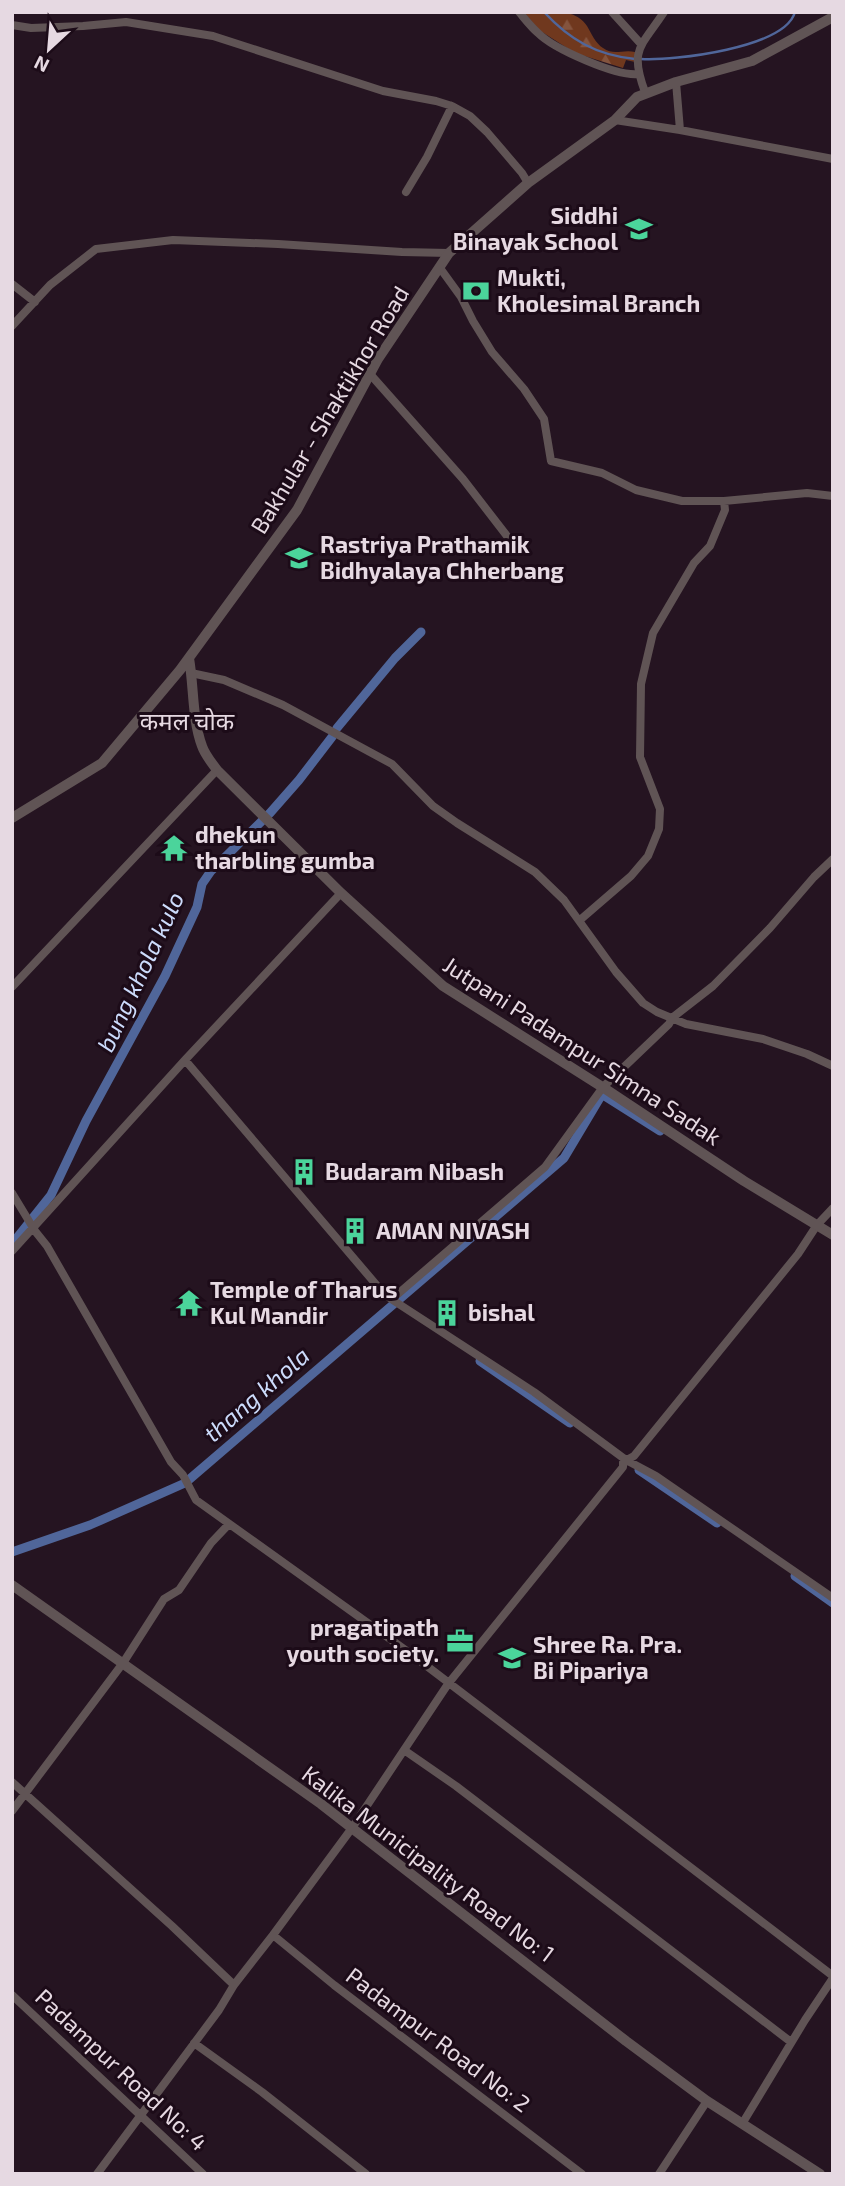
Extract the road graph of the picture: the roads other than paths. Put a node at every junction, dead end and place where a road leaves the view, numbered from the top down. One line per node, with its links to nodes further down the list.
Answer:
1 (520, 12): 7 (street)
2 (612, 12): 6 (street)
3 (664, 12): 6 (street)
4 (833, 17): 8 (street, Bakhular - Shaktikhor Road)
5 (12, 25): 10 (street)
6 (641, 44): 7 (street)
7 (639, 74): 9 (street)
8 (676, 82): 9 (street, Bakhular - Shaktikhor Road); 12 (street)
9 (645, 92): 11 (street, Bakhular - Shaktikhor Road)
10 (452, 106): 14 (street); 15 (street)
11 (615, 120): 12 (street); 14 (street, Bakhular - Shaktikhor Road)
12 (680, 130): 13 (street)
13 (833, 159)
14 (528, 183): 16 (street, Bakhular - Shaktikhor Road)
15 (406, 192)
16 (449, 253): 17 (street, Bakhular - Shaktikhor Road); 19 (street)
17 (440, 268): 21 (street, Bakhular - Shaktikhor Road); 23 (street)
18 (12, 284): 19 (street)
19 (35, 302): 20 (street)
20 (12, 327)
21 (370, 374): 24 (street); 25 (street, Bakhular - Shaktikhor Road)
22 (833, 496): 23 (street)
23 (724, 502): 31 (street)
24 (507, 537)
25 (189, 658): 26 (street, Jutpani Padampur Simna Sadak); 28 (street, Bakhular - Shaktikhor Road)
26 (191, 673): 27 (street, Jutpani Padampur Simna Sadak); 31 (street)
27 (217, 770): 30 (street, Jutpani Padampur Simna Sadak); 32 (street)
28 (12, 818)
29 (833, 859): 33 (street)
30 (341, 893): 34 (street); 36 (street, Jutpani Padampur Simna Sadak)
31 (580, 920): 33 (street)
32 (12, 987)
33 (672, 1018): 35 (street); 36 (street)
34 (185, 1060): 39 (street); 43 (street)
35 (833, 1066)
36 (603, 1087): 40 (street, Jutpani Padampur Simna Sadak); 43 (street)
37 (12, 1193): 39 (street)
38 (833, 1208): 40 (street)
39 (34, 1226): 42 (street); 45 (street)
40 (814, 1230): 41 (street, Jutpani Padampur Simna Sadak); 44 (street)
41 (833, 1235)
42 (12, 1251)
43 (392, 1299): 44 (street)
44 (625, 1461): 47 (street); 49 (street)
45 (229, 1524): 48 (street); 49 (street)
46 (12, 1585): 48 (street, Kalika Municipality Road No: 1)
47 (833, 1598)
48 (123, 1663): 52 (street); 54 (street, Kalika Municipality Road No: 1)
49 (448, 1684): 50 (street); 56 (street)
50 (404, 1750): 54 (street); 59 (street)
51 (12, 1782): 52 (street)
52 (26, 1793): 53 (street); 57 (street)
53 (12, 1811)
54 (352, 1828): 55 (street); 61 (street, Kalika Municipality Road No: 1)
55 (273, 1935): 57 (street); 67 (street, Padampur Road No: 2)
56 (833, 1977): 59 (street)
57 (234, 1985): 60 (street)
58 (12, 1995): 62 (street, Padampur Road No: 4)
59 (791, 2042): 63 (street)
60 (194, 2043): 62 (street); 66 (street)
61 (707, 2101): 63 (street, Kalika Municipality Road No: 1); 68 (street)
62 (141, 2114): 64 (street); 65 (street, Padampur Road No: 4)
63 (742, 2124): 69 (street, Kalika Municipality Road No: 1)
64 (97, 2174)
65 (203, 2174)
66 (366, 2174)
67 (582, 2174)
68 (659, 2174)
69 (820, 2174)

